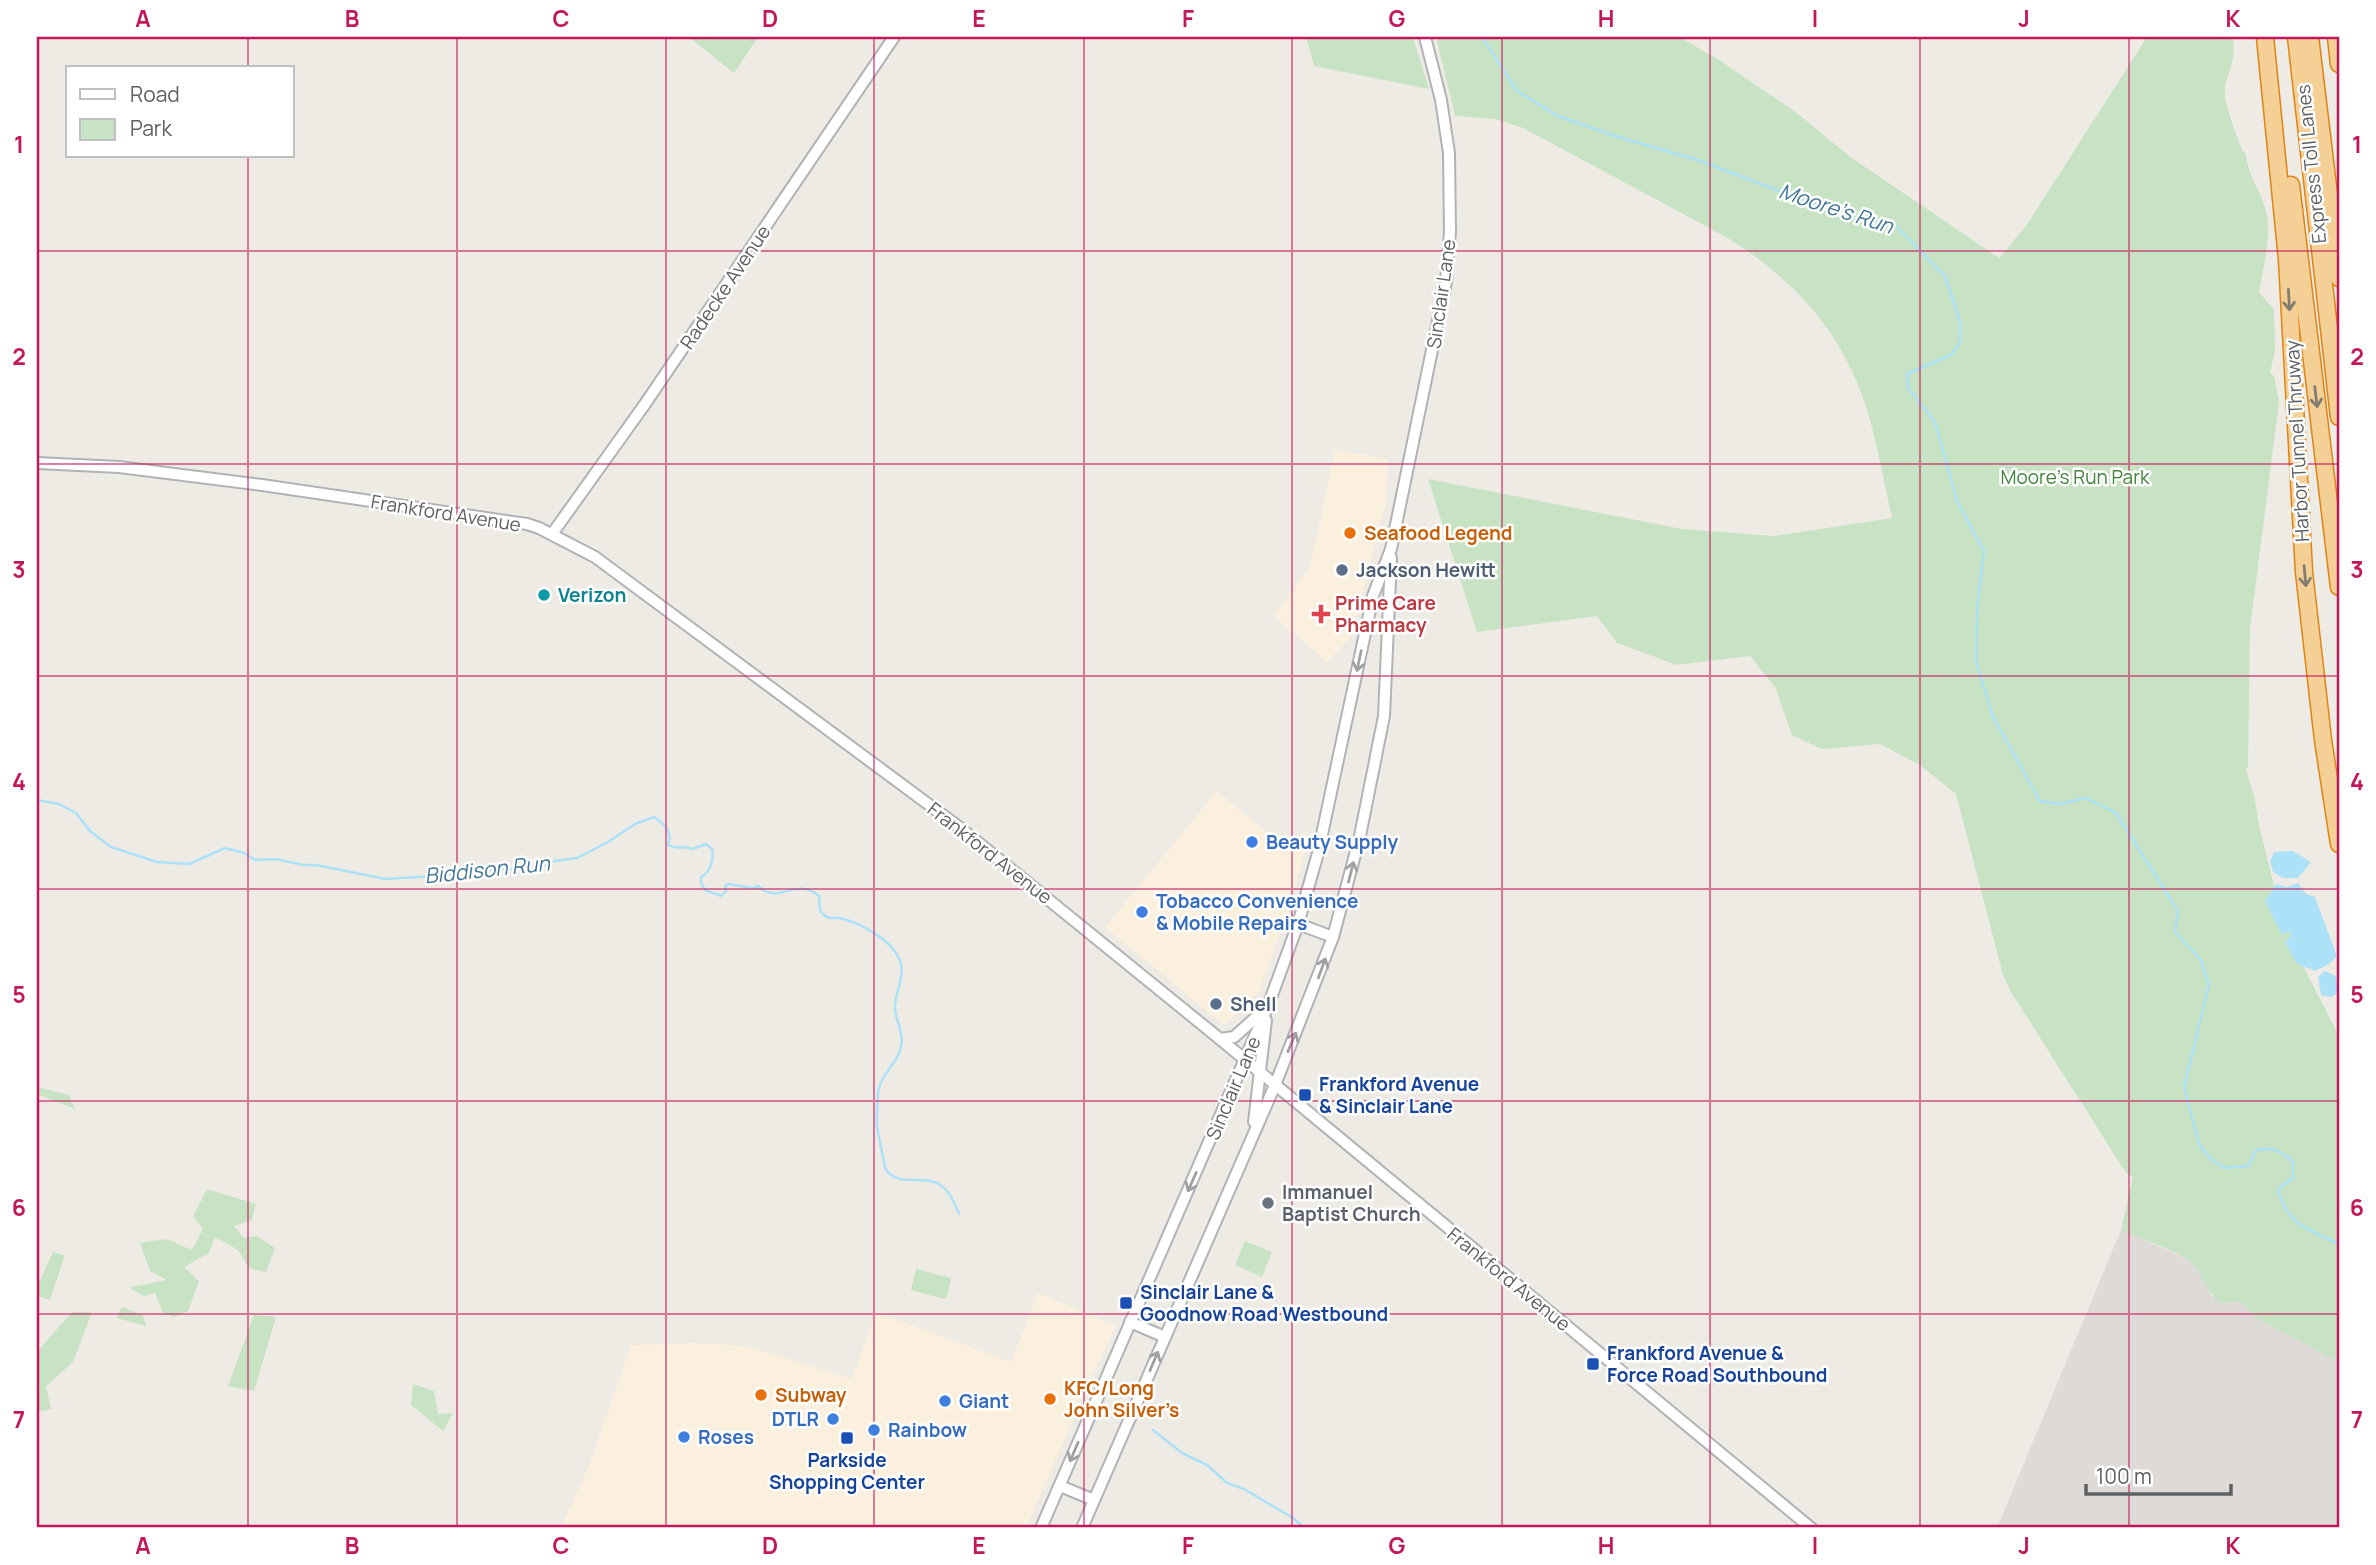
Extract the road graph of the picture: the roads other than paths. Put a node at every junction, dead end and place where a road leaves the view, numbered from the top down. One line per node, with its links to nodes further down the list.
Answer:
1 (894, 37): 14 (street, Radecke Avenue)
2 (1426, 37): 15 (street, Sinclair Lane)
3 (2265, 37): 17 (highway, Harbor Tunnel Thruway, one-way to 17)
4 (2274, 37): 16 (highway, one-way to 16)
5 (2296, 37): 12 (highway, Express Toll Lanes)
6 (2310, 37): 11 (highway, Express Toll Lanes)
7 (2320, 37): 10 (highway, Express Toll Lanes)
8 (2336, 37): 9 (highway)
9 (2339, 64)
10 (2339, 196)
11 (2339, 278)
12 (2339, 417)
13 (37, 463): 14 (street, Frankford Avenue)
14 (552, 534): 21 (street, Frankford Avenue)
15 (1391, 549): 18 (street, Sinclair Lane, one-way to 18); 19 (street, Sinclair Lane, one-way to 15)
16 (2339, 587)
17 (2339, 844)
18 (1298, 924): 19 (street); 20 (street, Sinclair Lane)
19 (1333, 937): 24 (street, Sinclair Lane, one-way to 19)
20 (1268, 1006): 21 (street); 22 (street, Sinclair Lane); 23 (street)
21 (1220, 1039): 22 (street, Frankford Avenue)
22 (1245, 1060): 23 (street, Frankford Avenue); 26 (street, Sinclair Lane, one-way to 26)
23 (1260, 1072): 24 (street, Frankford Avenue); 25 (street)
24 (1275, 1085): 25 (street, Sinclair Lane); 32 (street, Frankford Avenue)
25 (1252, 1136): 27 (street, Sinclair Lane)
26 (1130, 1322): 27 (street); 28 (street, Sinclair Lane, one-way to 28)
27 (1165, 1336): 29 (street, Sinclair Lane, one-way to 27)
28 (1060, 1486): 29 (street); 30 (street, Sinclair Lane)
29 (1094, 1500): 31 (street, Sinclair Lane)
30 (1041, 1528)
31 (1082, 1528)
32 (1811, 1528)

